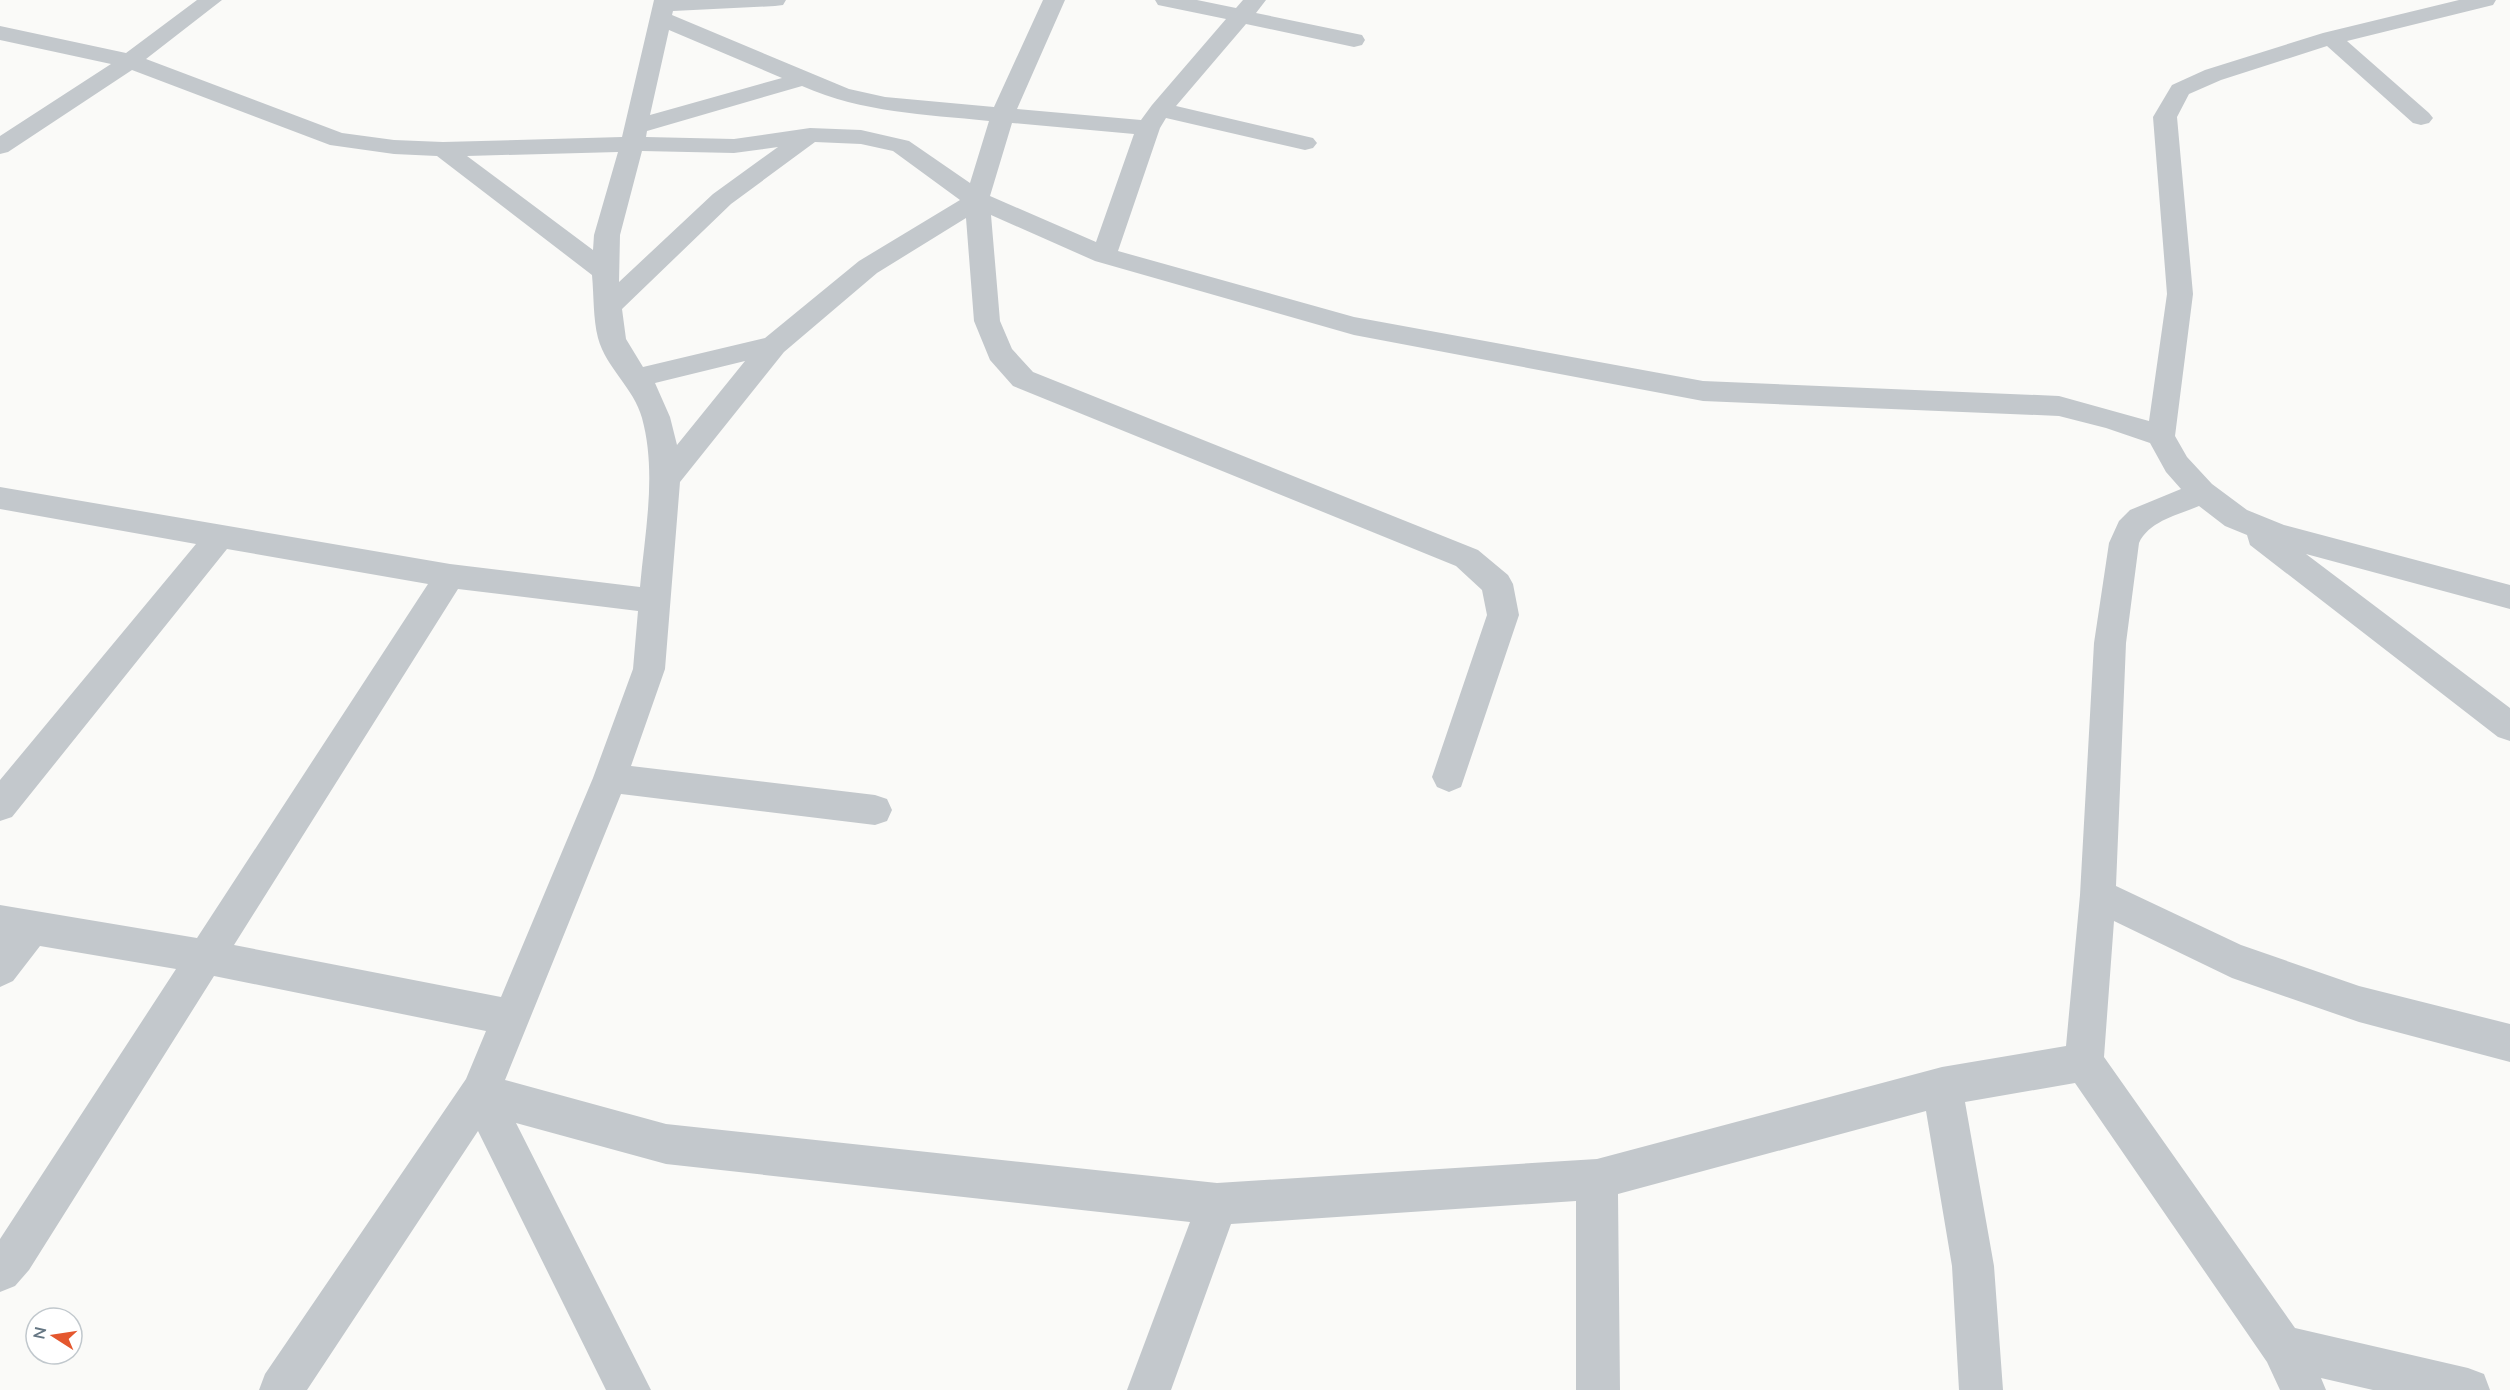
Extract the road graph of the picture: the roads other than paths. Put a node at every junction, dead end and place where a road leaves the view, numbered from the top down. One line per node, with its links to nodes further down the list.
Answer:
1 (211, 0): 11 (street)
2 (775, 0): 6 (street)
3 (1054, 0): 14 (street)
4 (1166, 0): 7 (street)
5 (2486, 0): 9 (street)
6 (664, 8): 12 (street); 17 (street)
7 (1247, 8): 10 (street); 16 (street)
8 (0, 33): 11 (street)
9 (2331, 38): 15 (street); 28 (street)
10 (1354, 40)
11 (130, 61): 20 (street); 21 (street)
12 (803, 79): 13 (street); 17 (street)
13 (885, 104): 14 (street); 18 (street)
14 (1003, 113): 16 (street); 22 (street)
15 (2421, 118)
16 (1154, 119): 19 (street); 23 (street)
17 (634, 135): 18 (street); 21 (street); 24 (street)
18 (810, 135): 22 (street); 25 (street)
19 (1305, 143)
20 (0, 147)
21 (443, 149): 24 (street)
22 (977, 200): 23 (street); 26 (street); 38 (street)
23 (1104, 255): 28 (street)
24 (605, 272): 25 (street)
25 (608, 308): 27 (street)
26 (774, 345): 27 (street); 29 (street)
27 (636, 378): 29 (street)
28 (2161, 436): 30 (street)
29 (665, 479): 36 (street)
30 (2202, 492): 32 (street); 42 (street)
31 (0, 498): 33 (street)
32 (2236, 518): 35 (street); 37 (street)
33 (220, 536): 34 (street); 40 (street)
34 (450, 576): 36 (street); 44 (street)
35 (2510, 597)
36 (656, 601): 39 (street)
37 (2510, 727)
38 (1449, 777)
39 (610, 778): 41 (street); 46 (street)
40 (0, 806)
41 (875, 810)
42 (2098, 895): 47 (street); 48 (street)
43 (16, 925): 44 (street); 45 (street)
44 (205, 957): 46 (street); 53 (street)
45 (0, 969)
46 (511, 1017): 50 (street)
47 (2510, 1043)
48 (2084, 1062): 49 (street); 54 (street)
49 (1942, 1087): 51 (street); 59 (street)
50 (480, 1093): 52 (street); 55 (street); 56 (street)
51 (1597, 1179): 52 (street); 58 (street)
52 (1217, 1204): 57 (street)
53 (0, 1271)
54 (2282, 1347): 60 (street); 61 (street)
55 (281, 1390)
56 (629, 1390)
57 (1149, 1390)
58 (1598, 1390)
59 (1982, 1390)
60 (2304, 1390)
61 (2468, 1390)

